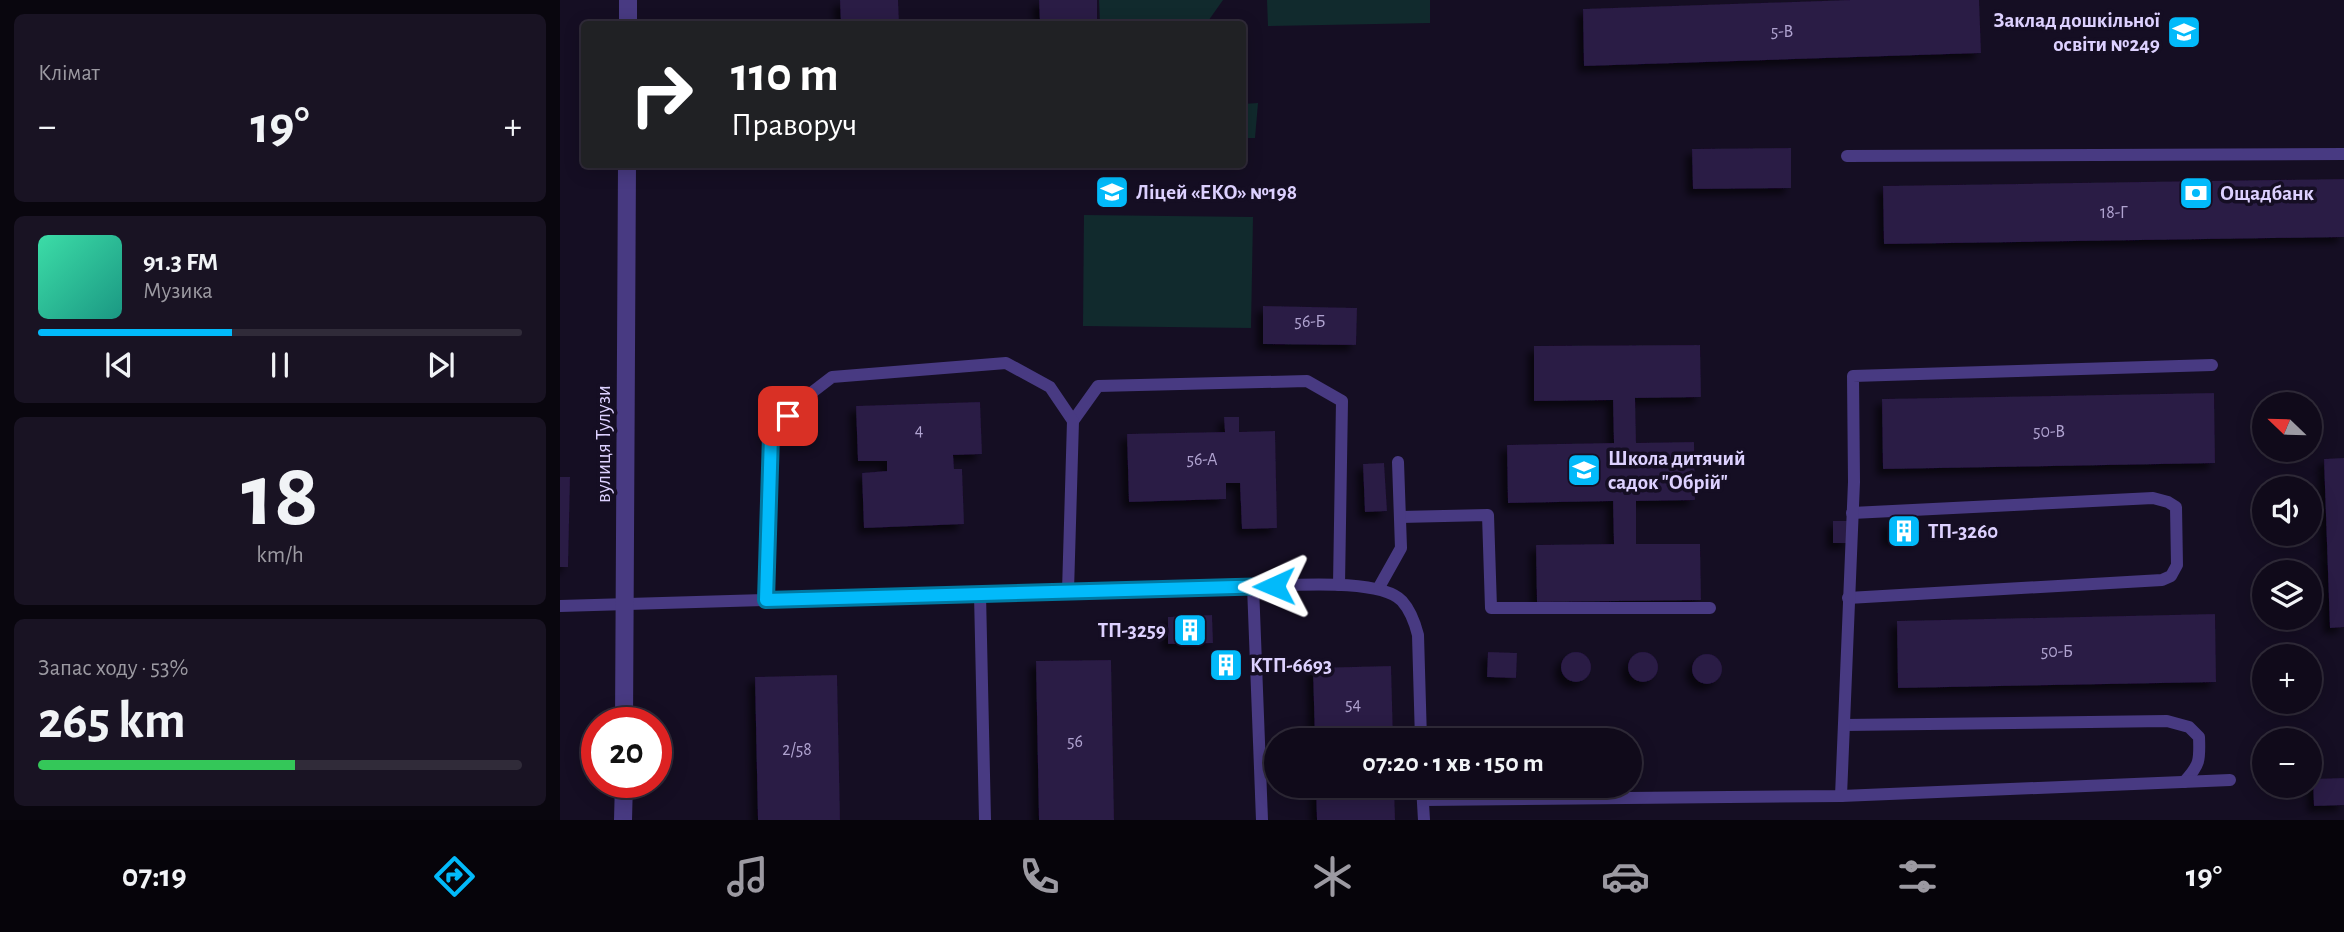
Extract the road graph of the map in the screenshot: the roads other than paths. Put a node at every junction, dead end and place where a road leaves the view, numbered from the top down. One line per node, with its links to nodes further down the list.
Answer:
1 (628, 0): 2 (street)
2 (628, 21)
3 (2344, 154): 4 (lane)
4 (1847, 156)
5 (627, 168): 18 (street, вулиця Тулузи)
6 (2212, 365): 9 (lane)
7 (1073, 421): 11 (lane); 14 (lane); 17 (lane)
8 (1398, 463): 10 (lane)
9 (1852, 513): 16 (lane); 16 (lane)
10 (1400, 517): 13 (lane); 20 (lane)
11 (1339, 585): 12 (lane); 13 (lane)
12 (1253, 586): 14 (lane); 31 (lane)
13 (1378, 589): 23 (lane)
14 (1068, 592): 15 (lane)
15 (979, 594): 17 (lane); 30 (lane)
16 (1848, 598): 22 (lane)
17 (766, 600): 18 (lane)
18 (626, 603): 19 (lane); 21 (street, вулиця Тулузи)
19 (560, 606)
20 (1710, 608)
21 (624, 707)
22 (1844, 724): 25 (lane); 26 (lane)
23 (1421, 728)
24 (2230, 780): 25 (lane)
25 (2184, 782): 26 (lane)
26 (1841, 796): 28 (lane)
27 (624, 798): 29 (street)
28 (1423, 800): 32 (lane)
29 (623, 820)
30 (985, 820)
31 (1262, 820)
32 (1424, 820)

